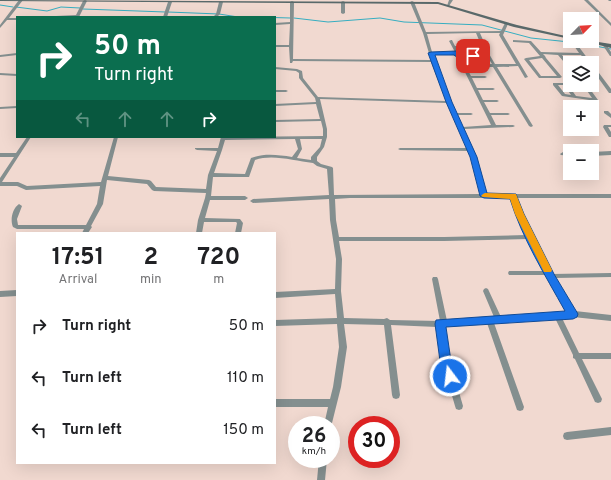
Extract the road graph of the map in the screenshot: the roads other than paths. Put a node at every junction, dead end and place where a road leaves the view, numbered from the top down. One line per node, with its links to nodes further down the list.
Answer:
1 (0, 0): 2 (main road)
2 (21, 0): 3 (main road); 18 (street)
3 (32, 0): 4 (main road)
4 (83, 0): 8 (main road); 14 (street)
5 (451, 0): 12 (street)
6 (586, 0): 22 (street)
7 (289, 1): 9 (main road); 10 (main road); 20 (street)
8 (170, 2): 9 (main road); 15 (street)
9 (221, 2): 16 (street)
10 (343, 2): 11 (main road); 13 (street)
11 (412, 2): 12 (main road); 25 (street)
12 (448, 5): 24 (main road)
13 (343, 13)
14 (78, 16)
15 (165, 16)
16 (216, 16)
17 (16, 19): 18 (street)
18 (5, 20): 19 (street); 23 (street)
19 (0, 21)
20 (292, 23): 21 (street); 31 (street)
21 (276, 24)
22 (611, 25)
23 (0, 27)
24 (503, 29): 26 (street); 27 (main road); 49 (street)
25 (425, 33): 26 (street); 35 (street)
26 (478, 33): 48 (street)
27 (563, 37)
28 (451, 41): 33 (street)
29 (514, 41): 36 (street)
30 (276, 46): 31 (street)
31 (292, 46): 45 (street)
32 (607, 46): 41 (street)
33 (454, 47): 40 (street); 40 (street)
34 (578, 48): 39 (street)
35 (431, 53): 40 (street); 46 (street)
36 (540, 53): 37 (street); 43 (street)
37 (559, 53): 39 (street); 44 (street)
38 (16, 54): 42 (street)
39 (582, 54)
40 (457, 55): 47 (street)
41 (611, 55)
42 (0, 56)
43 (544, 57): 43 (street)
44 (563, 58)
45 (292, 60): 46 (street); 51 (street)
46 (433, 61): 70 (street)
47 (463, 66): 48 (street); 55 (street)
48 (494, 66): 49 (street); 84 (street)
49 (518, 66): 57 (street)
50 (276, 68): 51 (street)
51 (291, 69): 67 (street)
52 (0, 74): 53 (street)
53 (16, 75)
54 (599, 76): 65 (street)
55 (469, 77): 56 (street); 59 (street)
56 (484, 77)
57 (526, 77)
58 (563, 84): 66 (street)
59 (475, 89): 60 (street); 68 (street)
60 (493, 89)
61 (276, 91): 62 (street)
62 (286, 91)
63 (571, 92): 66 (street)
64 (590, 92): 66 (street)
65 (611, 92)
66 (575, 97)
67 (318, 101): 70 (street); 71 (street); 80 (street)
68 (481, 101): 69 (street); 77 (street)
69 (497, 101)
70 (449, 102): 75 (street)
71 (276, 105)
72 (16, 107): 73 (street)
73 (0, 108)
74 (606, 112): 79 (street)
75 (455, 114): 76 (street); 86 (street)
76 (472, 114)
77 (488, 114): 78 (street); 82 (street)
78 (508, 114)
79 (611, 117)
80 (321, 120): 81 (street); 90 (street)
81 (276, 121)
82 (494, 126): 83 (street); 86 (street)
83 (513, 126)
84 (531, 126)
85 (611, 126): 87 (street)
86 (461, 128): 97 (street)
87 (611, 136)
88 (276, 137): 89 (street)
89 (297, 137): 90 (street); 102 (street)
90 (325, 137): 103 (street)
91 (28, 138): 101 (street)
92 (116, 138): 105 (street)
93 (223, 138): 96 (street)
94 (197, 149): 96 (street)
95 (400, 149): 97 (street)
96 (220, 150): 104 (street)
97 (470, 150): 109 (street)
98 (599, 154): 99 (street)
99 (611, 154)
100 (0, 155): 101 (street)
101 (17, 155): 106 (street)
102 (293, 159): 103 (street); 104 (street)
103 (314, 162): 112 (street)
104 (211, 175): 108 (street)
105 (106, 178): 107 (street); 108 (street)
106 (0, 183): 107 (street)
107 (103, 184): 118 (street)
108 (209, 191): 113 (street)
109 (484, 196): 110 (street); 112 (street)
110 (513, 196): 111 (street); 122 (street)
111 (611, 196)
112 (332, 197): 115 (street); 123 (street)
113 (208, 198): 114 (street); 117 (street)
114 (245, 198)
115 (253, 201)
116 (19, 206): 118 (street)
117 (201, 220): 120 (street); 121 (street)
118 (88, 226): 119 (street)
119 (85, 232)
120 (199, 232)
121 (238, 232)
122 (531, 237): 123 (street); 125 (street)
123 (336, 239): 128 (street)
124 (511, 274): 125 (street)
125 (550, 274): 126 (street); 133 (street)
126 (611, 275)
127 (434, 279): 141 (street)
128 (338, 291): 132 (street); 137 (street)
129 (486, 291): 136 (street)
130 (0, 294): 131 (street)
131 (16, 294)
132 (276, 295)
133 (573, 314): 134 (street); 135 (street)
134 (557, 315): 136 (street); 142 (street)
135 (611, 318)
136 (499, 320): 139 (street)
137 (342, 321): 138 (street); 140 (street); 147 (street)
138 (387, 321): 141 (street); 144 (street)
139 (490, 321): 141 (street); 149 (street)
140 (276, 323)
141 (442, 323): 148 (street)
142 (576, 356): 143 (street); 145 (street)
143 (611, 356)
144 (396, 395)
145 (598, 399)
146 (276, 403): 147 (street)
147 (333, 403): 150 (street)
148 (459, 406)
149 (520, 406)
150 (330, 416)
151 (611, 431): 152 (street)
152 (567, 436)
153 (322, 468): 154 (street)
154 (321, 480)

